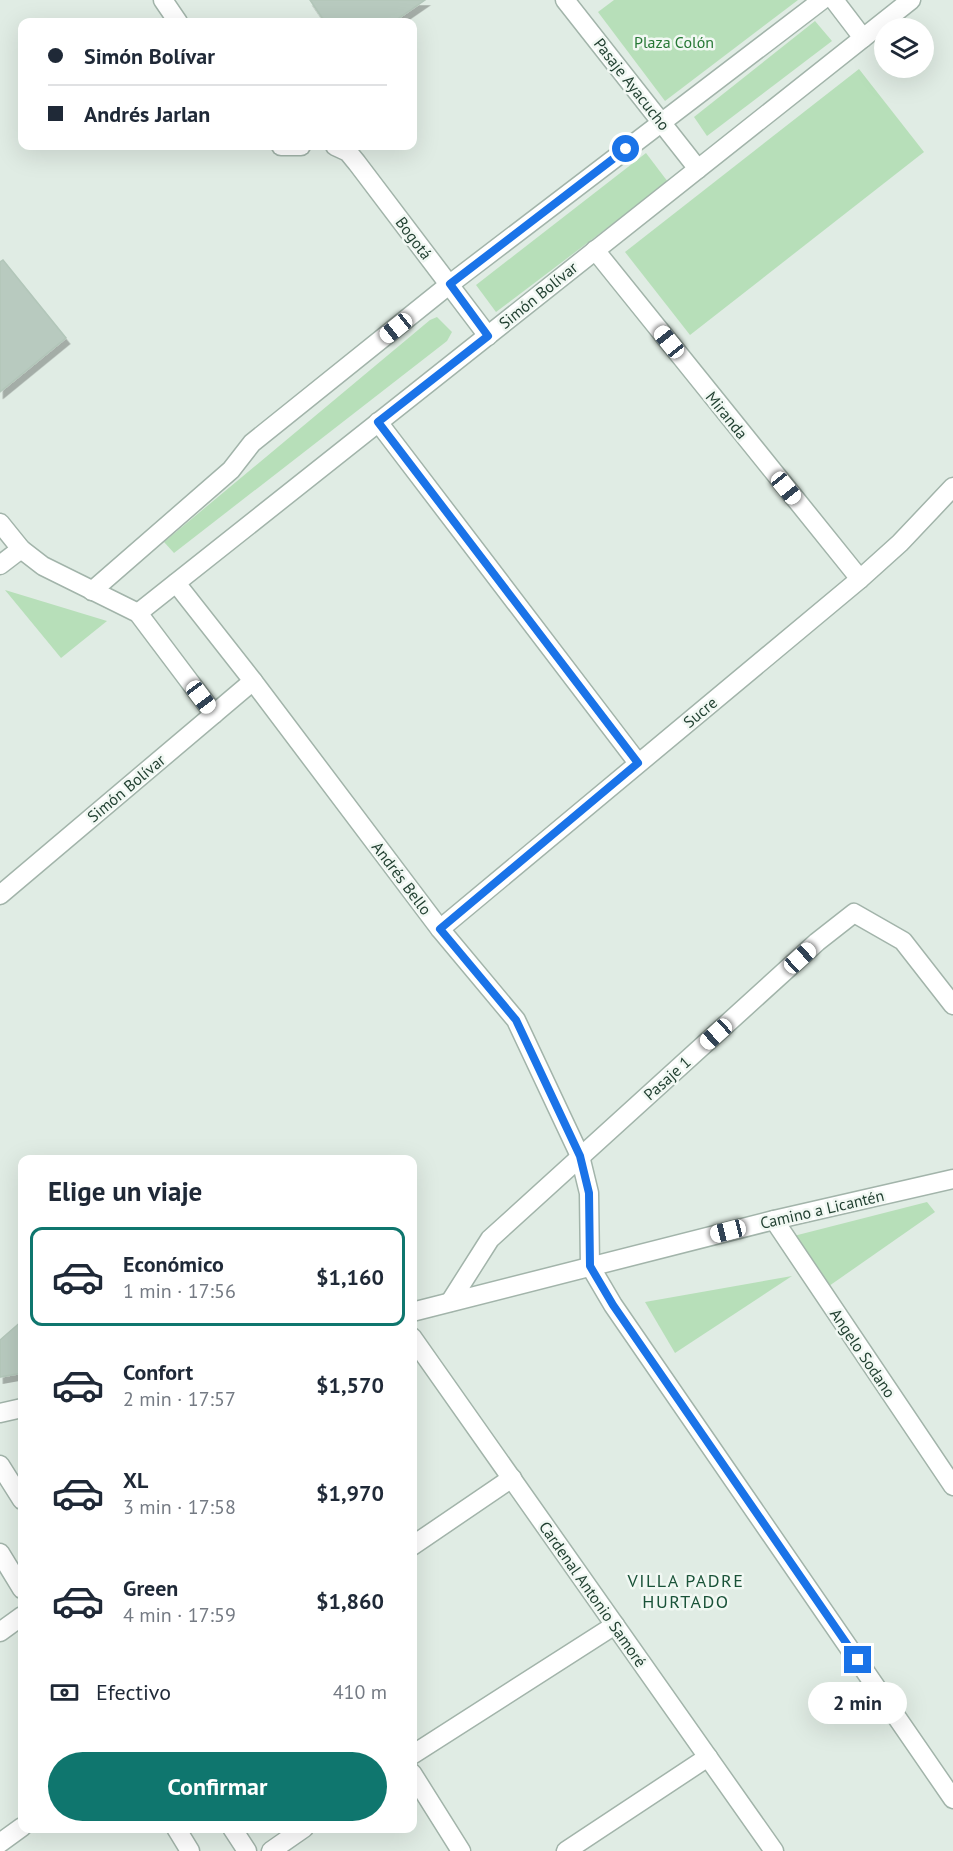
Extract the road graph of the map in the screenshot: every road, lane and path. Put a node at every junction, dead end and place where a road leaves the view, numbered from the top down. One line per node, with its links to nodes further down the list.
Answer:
1 (163, 0): 6 (street)
2 (565, 0): 8 (street, Pasaje Ayacucho)
3 (822, 0): 8 (street)
4 (834, 0): 7 (street)
5 (911, 0): 7 (street, Simón Bolívar)
6 (175, 18)
7 (863, 38): 10 (street, Simón Bolívar)
8 (662, 122): 10 (street, Pasaje Ayacucho); 12 (street)
9 (344, 150): 12 (street, Bogotá)
10 (698, 169): 11 (street, Simón Bolívar)
11 (595, 250): 13 (street, Simón Bolívar); 19 (street, Miranda)
12 (450, 284): 13 (street, Bogotá); 21 (street)
13 (488, 336): 14 (street, Simón Bolívar)
14 (378, 422): 20 (street, Simón Bolívar); 25 (street)
15 (953, 487): 19 (street, Sucre)
16 (0, 523): 17 (street)
17 (21, 549): 18 (street); 21 (street)
18 (0, 565)
19 (860, 579): 25 (street, Sucre)
20 (176, 583): 22 (street, Simón Bolívar); 23 (street, Andrés Bello)
21 (92, 591): 22 (street)
22 (138, 614): 24 (street)
23 (253, 681): 24 (street, Simón Bolívar); 27 (street, Andrés Bello)
24 (214, 714): 26 (street, Simón Bolívar)
25 (638, 763): 27 (street, Sucre)
26 (0, 895)
27 (440, 929): 29 (street, Andrés Bello)
28 (953, 1005): 29 (street, Pasaje 1)
29 (580, 1156): 32 (street, Andrés Bello); 33 (street, Pasaje 1)
30 (952, 1181): 31 (street, Camino a Licantén)
31 (774, 1220): 32 (street, Camino a Licantén); 40 (street, Angelo Sodano)
32 (590, 1266): 33 (street, Camino a Licantén); 51 (street)
33 (450, 1302): 34 (street, Camino a Licantén)
34 (417, 1311)
35 (417, 1344): 39 (street, Cardenal Antonio Samoré)
36 (18, 1409): 37 (street)
37 (0, 1413)
38 (0, 1465): 41 (street)
39 (512, 1478): 42 (street); 46 (street, Cardenal Antonio Samoré)
40 (953, 1486)
41 (18, 1494)
42 (417, 1543)
43 (0, 1553): 44 (street)
44 (18, 1582)
45 (18, 1619): 47 (street)
46 (615, 1625): 48 (street); 49 (street, Cardenal Antonio Samoré)
47 (0, 1632)
48 (417, 1752)
49 (708, 1757): 61 (street); 62 (street, Cardenal Antonio Samoré)
50 (417, 1781): 60 (street)
51 (953, 1799)
52 (18, 1830): 56 (street)
53 (179, 1833): 57 (street)
54 (235, 1833): 58 (street)
55 (297, 1833): 59 (street)
56 (0, 1843)
57 (190, 1851)
58 (247, 1851)
59 (272, 1851)
60 (461, 1851)
61 (566, 1851)
62 (774, 1851)

